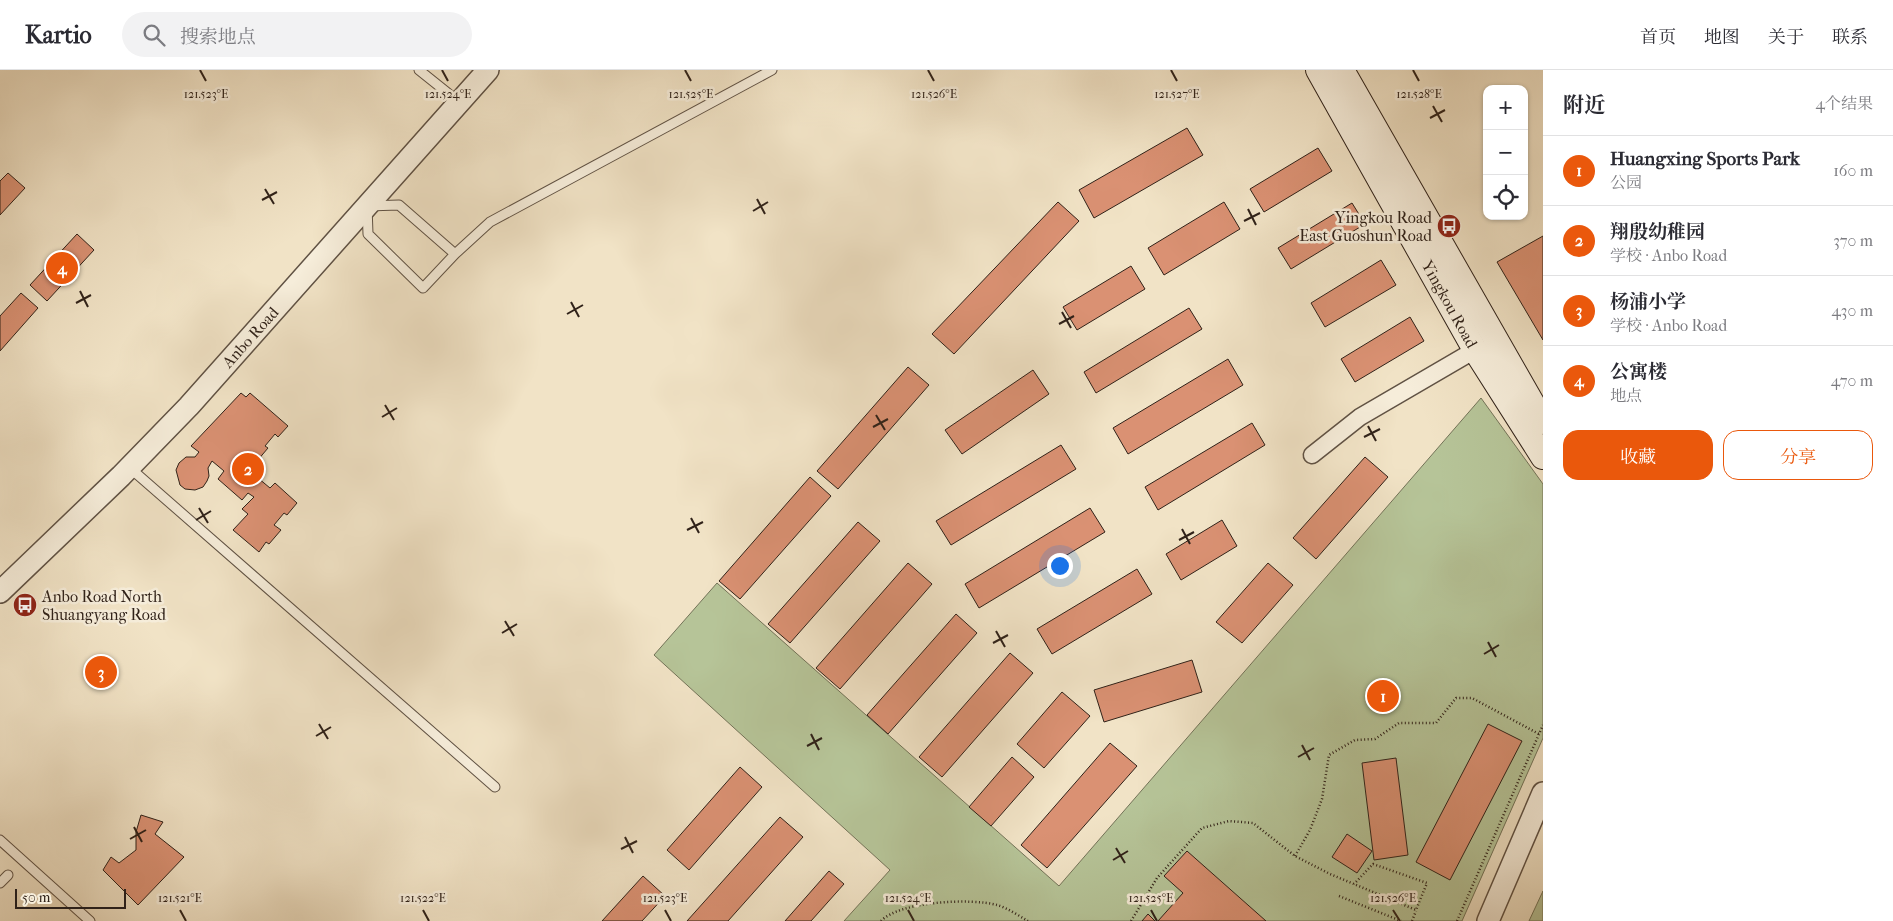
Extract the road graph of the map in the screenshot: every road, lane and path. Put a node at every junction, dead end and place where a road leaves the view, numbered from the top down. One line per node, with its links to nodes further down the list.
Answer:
1 (419, 70): 6 (lane)
2 (488, 70): 6 (street, Anbo Road)
3 (772, 70): 8 (lane)
4 (1318, 70): 9 (main road, Yingkou Road)
5 (1342, 70): 10 (main road, Yingkou Road)
6 (459, 102): 7 (street, Anbo Road)
7 (367, 206): 8 (lane); 8 (lane); 13 (street, Anbo Road)
8 (455, 254)
9 (1475, 350): 11 (street); 12 (main road, Yingkou Road)
10 (1543, 422)
11 (1312, 455)
12 (1543, 458)
13 (130, 467): 14 (street, Anbo Road); 17 (lane)
14 (0, 592)
15 (1543, 725): 16 (path)
16 (1539, 734): 20 (path); 32 (path)
17 (496, 787)
18 (1543, 793): 33 (street)
19 (0, 840): 26 (lane)
20 (1295, 856): 23 (path); 29 (path)
21 (8, 875): 22 (lane)
22 (0, 883)
23 (1354, 884): 25 (path); 25 (path)
24 (1338, 896): 30 (path)
25 (1416, 910): 31 (path)
26 (90, 921)
27 (881, 921): 28 (path)
28 (1028, 921)
29 (1131, 921)
30 (1401, 921)
31 (1412, 921)
32 (1457, 921)
33 (1488, 921)

